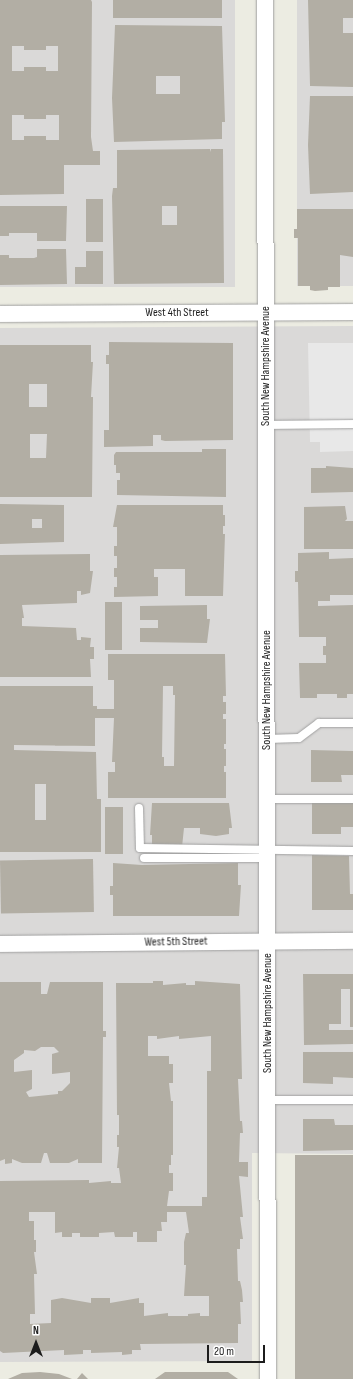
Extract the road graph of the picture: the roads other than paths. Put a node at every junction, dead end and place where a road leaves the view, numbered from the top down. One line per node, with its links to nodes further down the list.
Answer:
1 (265, 0): 3 (street, South New Hampshire Avenue)
2 (353, 312): 3 (street, West 4th Street)
3 (266, 313): 4 (street, West 4th Street); 6 (street, South New Hampshire Avenue)
4 (0, 314)
5 (353, 424): 6 (lane)
6 (266, 425): 8 (street, South New Hampshire Avenue)
7 (353, 723): 8 (lane)
8 (268, 739): 9 (street, South New Hampshire Avenue)
9 (268, 799): 10 (lane); 13 (street, South New Hampshire Avenue)
10 (353, 799)
11 (139, 808): 13 (lane)
12 (353, 851): 13 (lane)
13 (268, 853): 14 (lane); 15 (street, South New Hampshire Avenue)
14 (144, 858)
15 (268, 941): 16 (street, West 5th Street); 17 (street, West 5th Street); 18 (street, South New Hampshire Avenue)
16 (353, 941)
17 (0, 944)
18 (269, 1100): 19 (lane); 20 (street, South New Hampshire Avenue)
19 (353, 1100)
20 (268, 1379)

